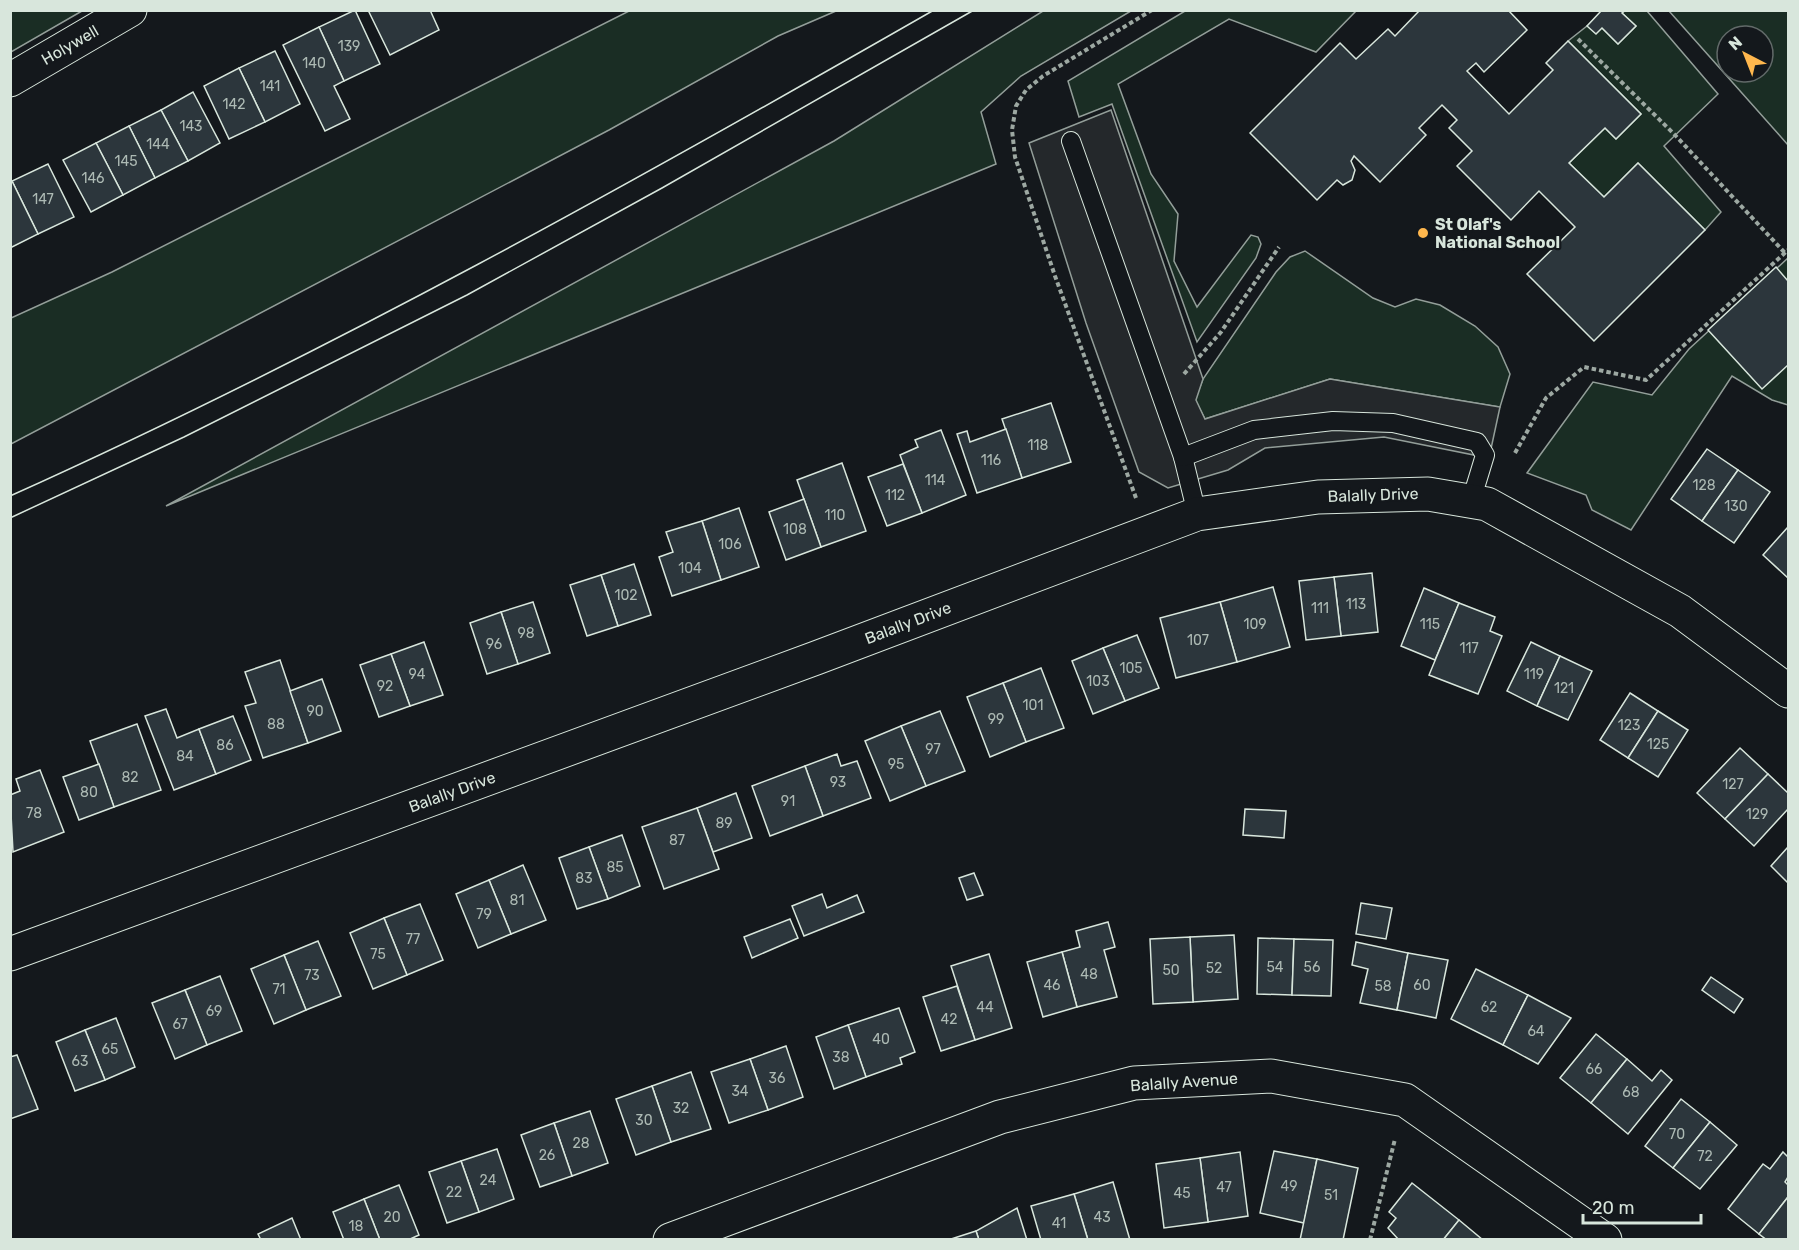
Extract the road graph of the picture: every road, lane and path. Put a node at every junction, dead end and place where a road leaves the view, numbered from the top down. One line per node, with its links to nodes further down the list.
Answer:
1 (130, 10): 3 (street, Holywell)
2 (1578, 39): 6 (path)
3 (10, 80)
4 (1071, 141): 7 (lane)
5 (1279, 247): 7 (path)
6 (1787, 251): 9 (path)
7 (1161, 393): 8 (lane)
8 (1184, 457): 9 (lane); 10 (lane)
9 (1479, 502): 10 (street, Balally Drive); 11 (street, Balally Drive)
10 (1197, 514): 12 (street, Balally Drive)
11 (1788, 691)
12 (10, 954)
13 (1405, 1100): 14 (street, Balally Avenue); 15 (path); 16 (street, Balally Avenue)
14 (670, 1239)
15 (1370, 1239)
16 (1605, 1239)

